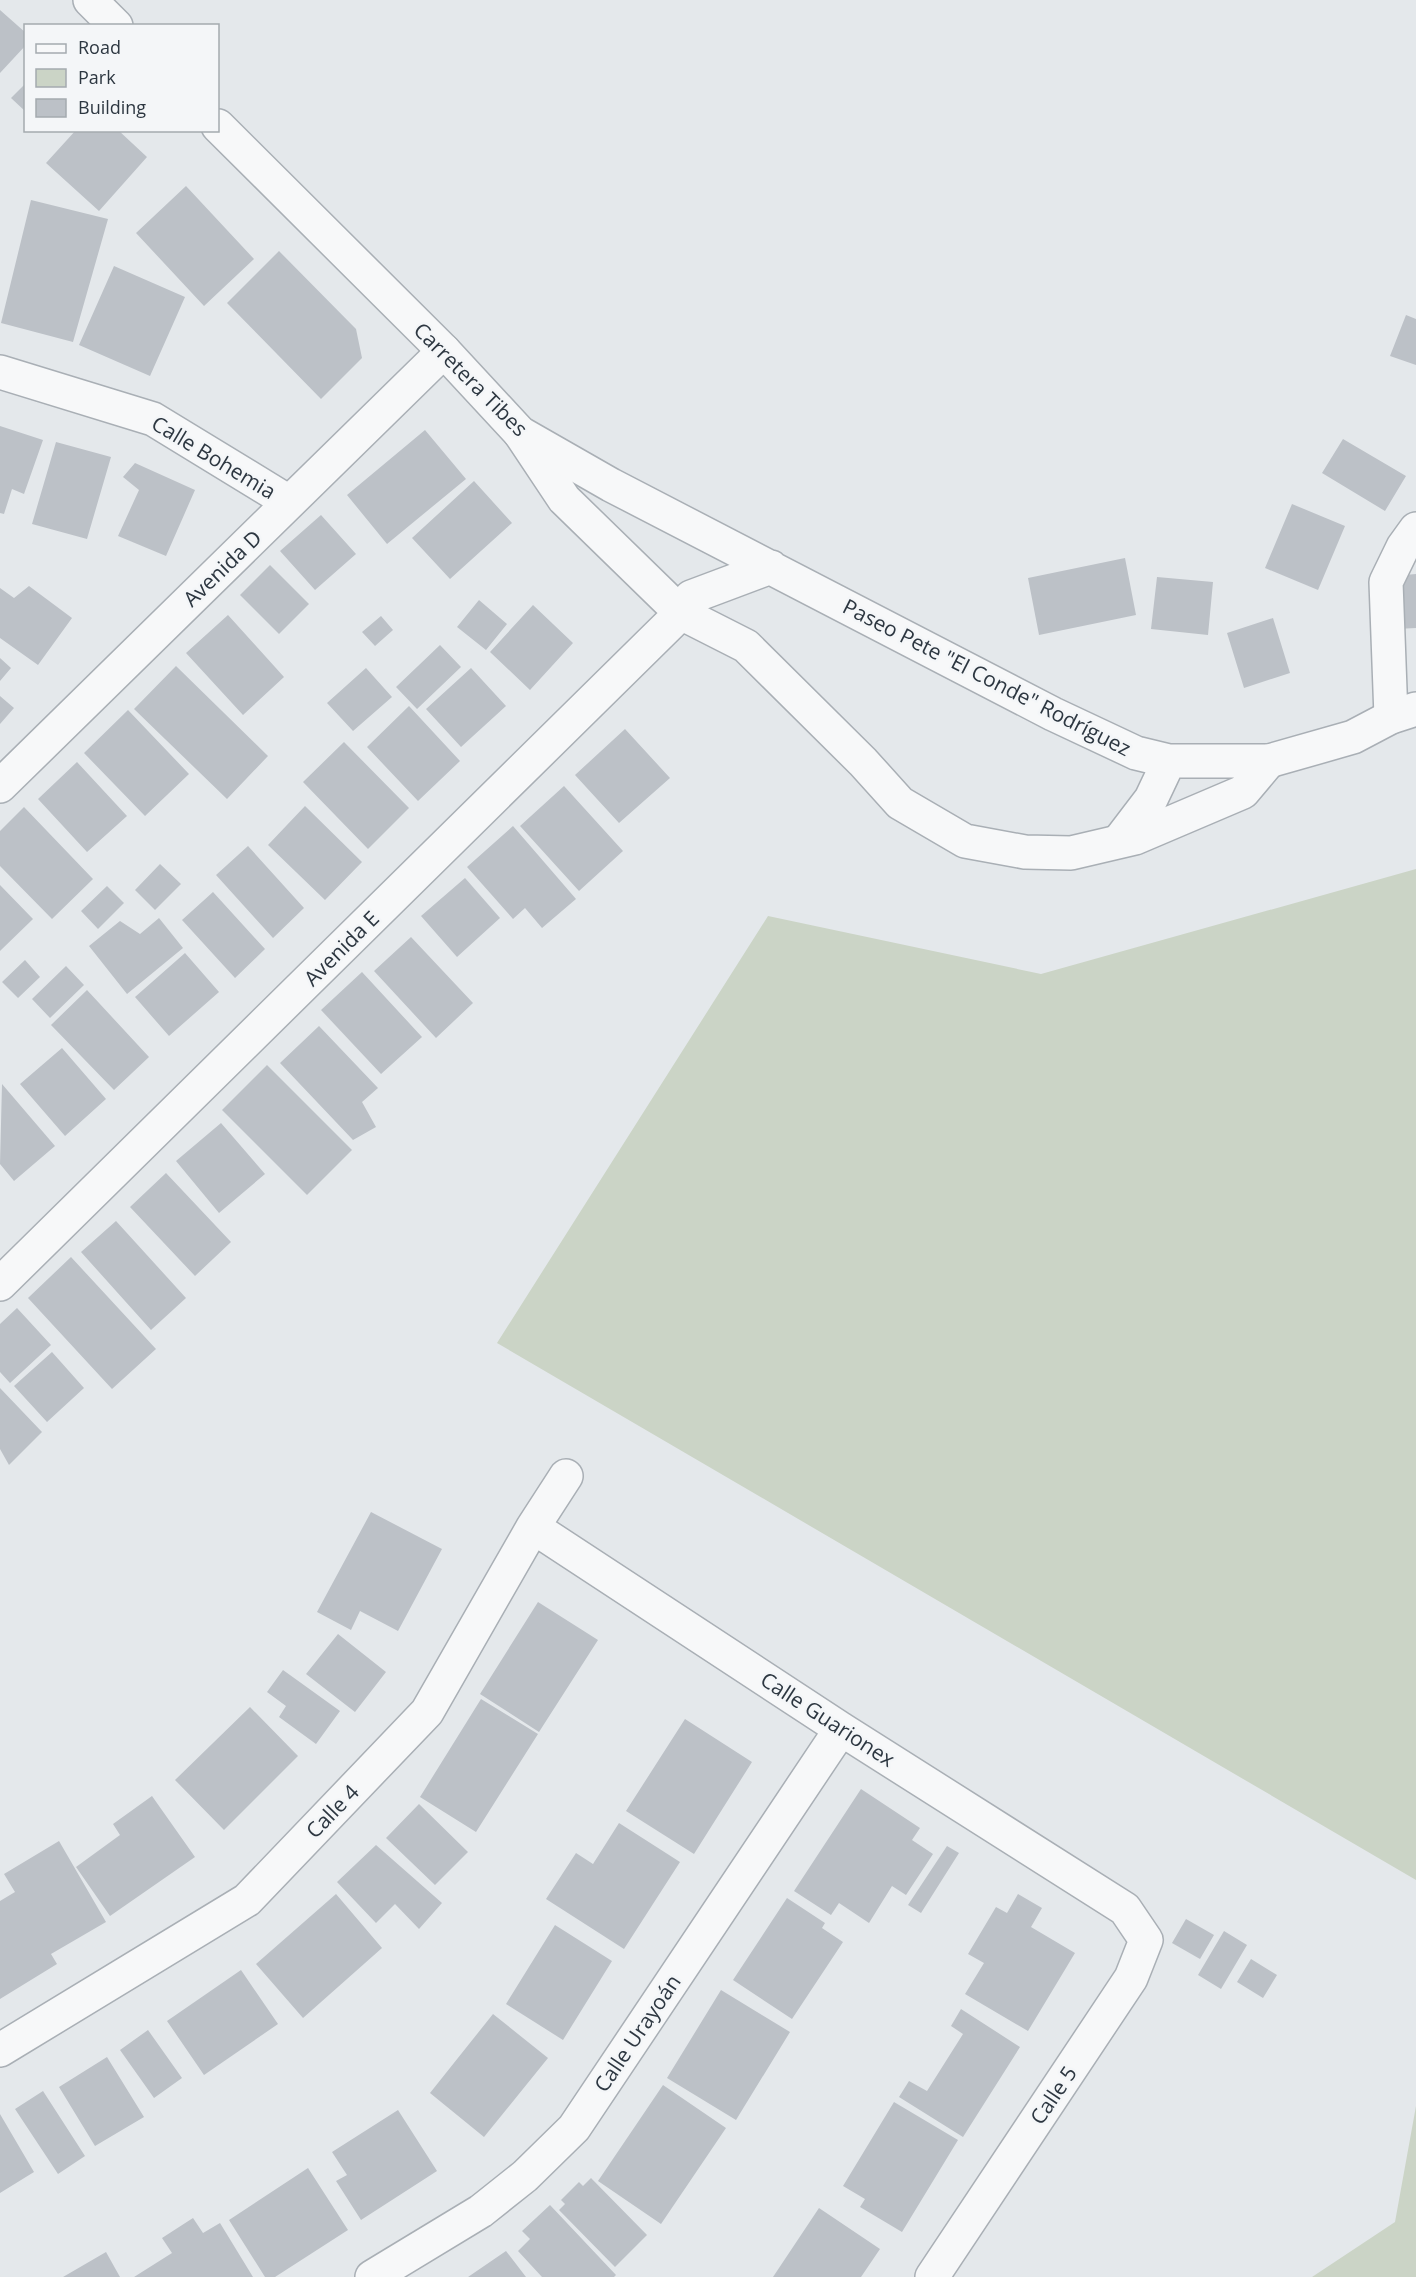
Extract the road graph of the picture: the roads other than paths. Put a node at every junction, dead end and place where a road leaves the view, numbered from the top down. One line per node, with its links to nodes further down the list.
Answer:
1 (90, 0): 2 (street)
2 (114, 24)
3 (219, 127): 4 (street, Carretera Tibes)
4 (444, 351): 6 (street, Carretera Tibes); 7 (street, Avenida D)
5 (0, 372): 7 (street, Calle Bohemia)
6 (520, 433): 9 (street, Carretera Tibes); 10 (street)
7 (289, 502): 14 (street, Avenida D)
8 (1416, 529): 11 (street)
9 (771, 567): 10 (street, Avenida E); 12 (street, Paseo Pete "El Conde" Rodríguez)
10 (681, 613): 15 (street); 16 (street, Avenida E)
11 (1404, 713): 13 (street, Paseo Pete "El Conde" Rodríguez)
12 (1169, 761): 13 (street, Paseo Pete "El Conde" Rodríguez); 15 (street)
13 (1269, 761): 15 (street)
14 (0, 786)
15 (1119, 841)
16 (0, 1284)
17 (566, 1476): 18 (street, Calle 4)
18 (533, 1527): 19 (street, Calle Guarionex); 21 (street, Calle 4)
19 (841, 1729): 20 (street, Calle Guarionex); 22 (street, Calle Urayoán)
20 (1125, 1909): 23 (street, Calle 5)
21 (0, 2050)
22 (372, 2277)
23 (932, 2277)

